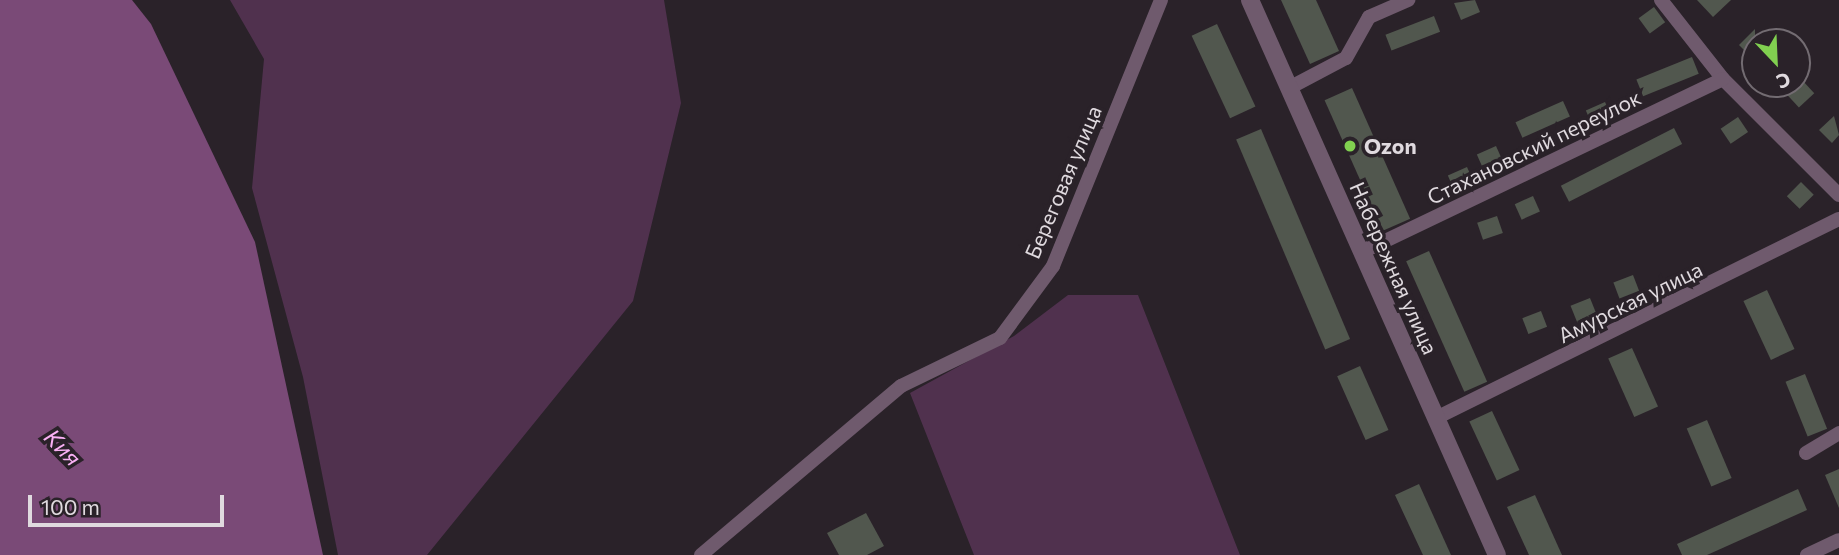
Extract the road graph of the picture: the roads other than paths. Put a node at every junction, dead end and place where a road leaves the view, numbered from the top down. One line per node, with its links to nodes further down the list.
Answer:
1 (1161, 0): 14 (street, Береговая улица)
2 (1250, 0): 6 (street, Набережная улица)
3 (1408, 0): 6 (street)
4 (1661, 0): 5 (street)
5 (1723, 79): 7 (street); 9 (street, Стахановский переулок)
6 (1289, 88): 9 (street, Набережная улица)
7 (1839, 195)
8 (1839, 219): 10 (street, Амурская улица)
9 (1362, 252): 10 (street, Набережная улица)
10 (1436, 418): 15 (street, Набережная улица)
11 (1839, 433): 12 (street)
12 (1806, 453)
13 (1839, 540): 16 (street)
14 (701, 555)
15 (1497, 555)
16 (1807, 555)

